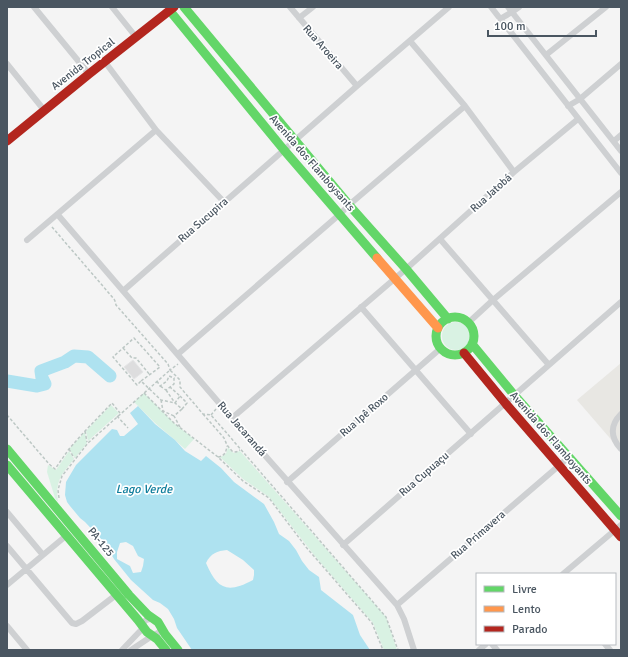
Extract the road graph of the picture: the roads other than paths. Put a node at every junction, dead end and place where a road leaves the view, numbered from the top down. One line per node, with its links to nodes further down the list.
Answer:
1 (34, 7): 20 (street)
2 (112, 7): 14 (street)
3 (184, 7): 30 (street, Avenida dos Flamboysants)
4 (290, 7): 12 (street, Rua Aroeira)
5 (313, 7): 12 (street)
6 (449, 7): 15 (street, Rua Sucupira)
7 (491, 7): 13 (street)
8 (519, 7): 11 (street)
9 (606, 7): 16 (street)
10 (172, 9): 14 (street, Avenida Tropical); 32 (street, Avenida dos Flamboysants)
11 (510, 10): 13 (street); 16 (street)
12 (299, 18): 21 (street, Rua Aroeira)
13 (500, 19): 24 (street)
14 (136, 37): 17 (street, Avenida Tropical)
15 (410, 41): 21 (street, Rua Sucupira); 23 (street)
16 (546, 55): 22 (street)
17 (105, 62): 20 (street, Avenida Tropical); 27 (street)
18 (7, 64): 25 (street)
19 (621, 64): 22 (street)
20 (89, 74): 25 (street, Avenida Tropical)
21 (357, 86): 30 (street, Rua Sucupira)
22 (580, 99): 24 (street); 31 (street)
23 (465, 106): 34 (street); 38 (street)
24 (568, 106): 26 (street)
25 (44, 110): 29 (street, Avenida Tropical)
26 (578, 119): 34 (street, Rua Jatobá); 35 (street)
27 (156, 130): 37 (street); 40 (street)
28 (621, 135): 31 (street)
29 (7, 141)
30 (295, 141): 32 (street, Rua Sucupira); 38 (street, Avenida dos Flamboysants)
31 (614, 141): 33 (street)
32 (284, 150): 37 (street, Rua Sucupira); 39 (street, Avenida dos Flamboysants)
33 (621, 151)
34 (514, 172): 41 (street, Rua Jatobá)
35 (621, 173)
36 (621, 192): 46 (street)
37 (224, 202): 45 (street, Rua Sucupira)
38 (349, 205): 39 (street); 43 (street, Avenida dos Flamboysants)
39 (340, 214): 44 (street, Avenida dos Flamboysants); 55 (street)
40 (58, 215): 42 (street); 45 (street, Rua Jacarandá)
41 (440, 239): 43 (street, Rua Jatobá); 46 (street)
42 (27, 240)
43 (406, 268): 44 (street, Rua Jatobá); 49 (street, Avenida dos Flamboysants)
44 (395, 278): 48 (street); 51 (street, Avenida dos Flamboysants)
45 (122, 291): 55 (street, Rua Jacarandá)
46 (493, 300): 50 (street); 56 (street)
47 (621, 302): 56 (street)
48 (361, 307): 57 (street); 61 (street)
49 (448, 319): 50 (street); 51 (street)
50 (468, 323): 52 (street)
51 (438, 328): 53 (street)
52 (472, 344): 54 (street); 58 (street, Avenida dos Flamboyants)
53 (440, 348): 54 (street); 57 (street, Rua Ipê Roxo)
54 (464, 353): 59 (street, Avenida dos Flamboyants)
55 (178, 354): 61 (street, Rua Jacarandá)
56 (549, 365): 58 (street)
57 (416, 370): 62 (street); 68 (street, Rua Ipê Roxo)
58 (515, 396): 59 (street, Rua Cupuaçu); 65 (street, Avenida dos Flamboyants)
59 (506, 404): 62 (street, Rua Cupuaçu); 67 (street, Avenida dos Flamboyants)
60 (621, 414): 64 (street)
61 (232, 418): 68 (street, Rua Jacarandá)
62 (471, 434): 74 (street, Rua Cupuaçu)
63 (7, 449): 82 (street, PA-125 / PA-125)
64 (621, 449)
65 (569, 457): 67 (street, Rua Primavera); 70 (street, Avenida dos Flamboyants)
66 (7, 465): 72 (street, PA-125 / PA-125)
67 (559, 465): 71 (street, Avenida dos Flamboyants); 81 (street, Rua Primavera)
68 (287, 482): 74 (street, Rua Jacarandá)
69 (7, 512): 76 (street)
70 (621, 516)
71 (618, 528): 73 (street, Avenida dos Flamboyants); 78 (street)
72 (67, 535): 76 (street); 80 (street, PA-125 / PA-125)
73 (621, 537)
74 (343, 545): 81 (street, Rua Jacarandá)
75 (7, 546): 77 (street)
76 (43, 555): 77 (street)
77 (26, 569): 79 (street); 80 (street)
78 (564, 573)
79 (7, 585)
80 (116, 595): 84 (street, PA-125 / PA-125)
81 (397, 605): 92 (street, Rua Jacarandá)
82 (153, 618): 84 (street); 85 (street, PA-125 / PA-125)
83 (7, 626): 87 (street)
84 (143, 628): 86 (street, PA-125 / PA-125); 88 (street)
85 (162, 628): 86 (street); 91 (street, PA-125 / PA-125)
86 (152, 636): 89 (street); 90 (street, PA-125 / PA-125)
87 (27, 650)
88 (122, 650)
89 (131, 650)
90 (166, 650)
91 (178, 650)
92 (414, 650)

